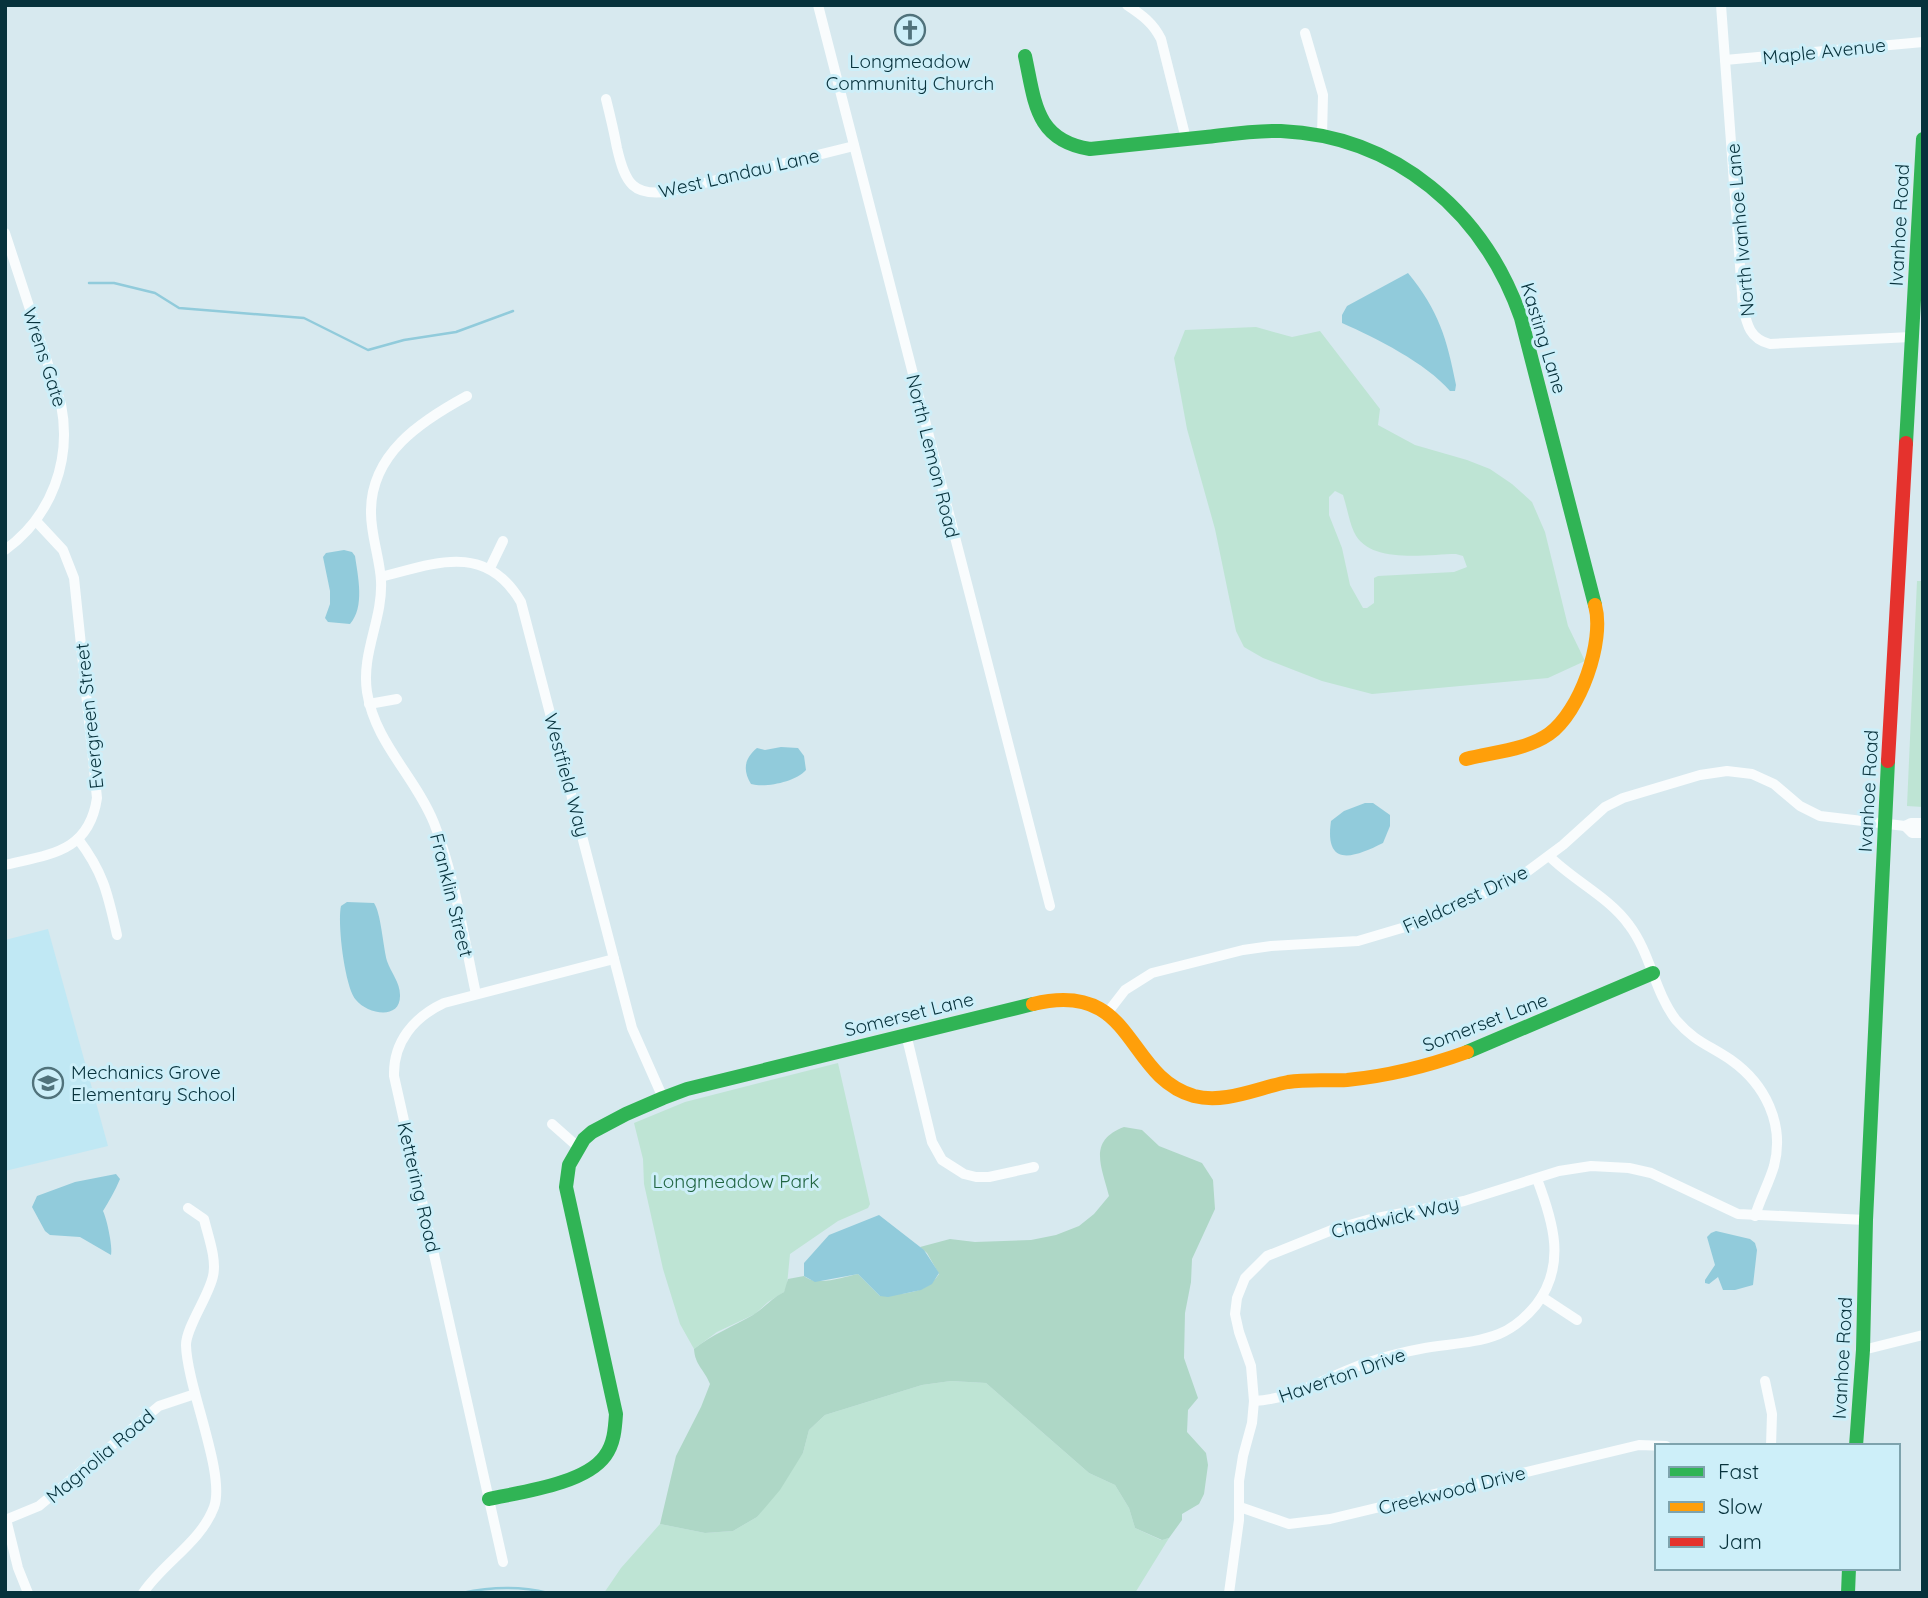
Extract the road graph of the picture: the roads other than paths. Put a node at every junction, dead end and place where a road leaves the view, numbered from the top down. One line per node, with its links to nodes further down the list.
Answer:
1 (818, 5): 12 (street, North Lemon Road)
2 (1127, 5): 10 (street)
3 (1721, 5): 7 (street, North Ivanhoe Lane)
4 (1305, 33): 9 (street)
5 (1923, 42): 7 (street, Maple Avenue)
6 (1025, 56): 10 (street, Kasting Lane)
7 (1726, 60): 14 (street, North Ivanhoe Lane)
8 (606, 99): 12 (street, West Landau Lane)
9 (1322, 136): 10 (street, Kasting Lane); 23 (street, Kasting Lane)
10 (1186, 139)
11 (1923, 139): 14 (street, Ivanhoe Road)
12 (853, 146): 31 (street, North Lemon Road)
13 (5, 233): 16 (street, Wrens Gate)
14 (1911, 337): 25 (street, Ivanhoe Road)
15 (467, 396): 20 (street, Franklin Street)
16 (36, 521): 18 (street, Wrens Gate); 28 (street, Evergreen Street)
17 (503, 541): 19 (street)
18 (5, 550)
19 (490, 568): 20 (street); 33 (street, Westfield Way)
20 (381, 576): 22 (street, Franklin Street)
21 (397, 699): 22 (street)
22 (369, 704): 35 (street, Franklin Street)
23 (1466, 759)
24 (1923, 823): 26 (street)
25 (1885, 824): 26 (street, Fieldcrest Drive); 29 (street, Fieldcrest Drive); 45 (street, Ivanhoe Road)
26 (1905, 826): 27 (street)
27 (1923, 833)
28 (78, 839): 30 (street); 32 (street)
29 (1549, 856): 34 (street); 36 (street, Fieldcrest Drive)
30 (5, 865)
31 (1050, 906)
32 (117, 935)
33 (614, 959): 35 (street, Kettering Road); 38 (street, Westfield Way)
34 (1653, 973): 36 (street, Somerset Lane); 44 (street)
35 (476, 994): 56 (street, Kettering Road)
36 (1108, 1012): 37 (street, Somerset Lane)
37 (906, 1034): 38 (street, Somerset Lane); 41 (street)
38 (663, 1098): 40 (street, Somerset Lane)
39 (552, 1124): 40 (street)
40 (578, 1147): 56 (street)
41 (1034, 1167)
42 (1537, 1179): 44 (street, Chadwick Way); 46 (street, Haverton Drive); 52 (street, Chadwick Way)
43 (188, 1208): 51 (street)
44 (1755, 1216): 45 (street, Chadwick Way)
45 (1866, 1220): 49 (street, Ivanhoe Road)
46 (1542, 1297): 47 (street); 52 (street, Haverton Drive)
47 (1577, 1320)
48 (1923, 1335): 49 (street)
49 (1863, 1350): 54 (street, Ivanhoe Road)
50 (1765, 1381): 53 (street)
51 (195, 1394): 58 (street, Magnolia Road); 62 (street)
52 (1254, 1401): 57 (street, Chadwick Way)
53 (1771, 1444)
54 (1856, 1444)
55 (1655, 1446): 57 (street, Creekwood Drive)
56 (489, 1499): 59 (street, Kettering Road)
57 (1240, 1507): 63 (street, Chadwick Way)
58 (6, 1519): 61 (street)
59 (503, 1562)
60 (1849, 1570): 64 (street)
61 (28, 1593)
62 (143, 1593)
63 (1229, 1593)
64 (1848, 1593)

